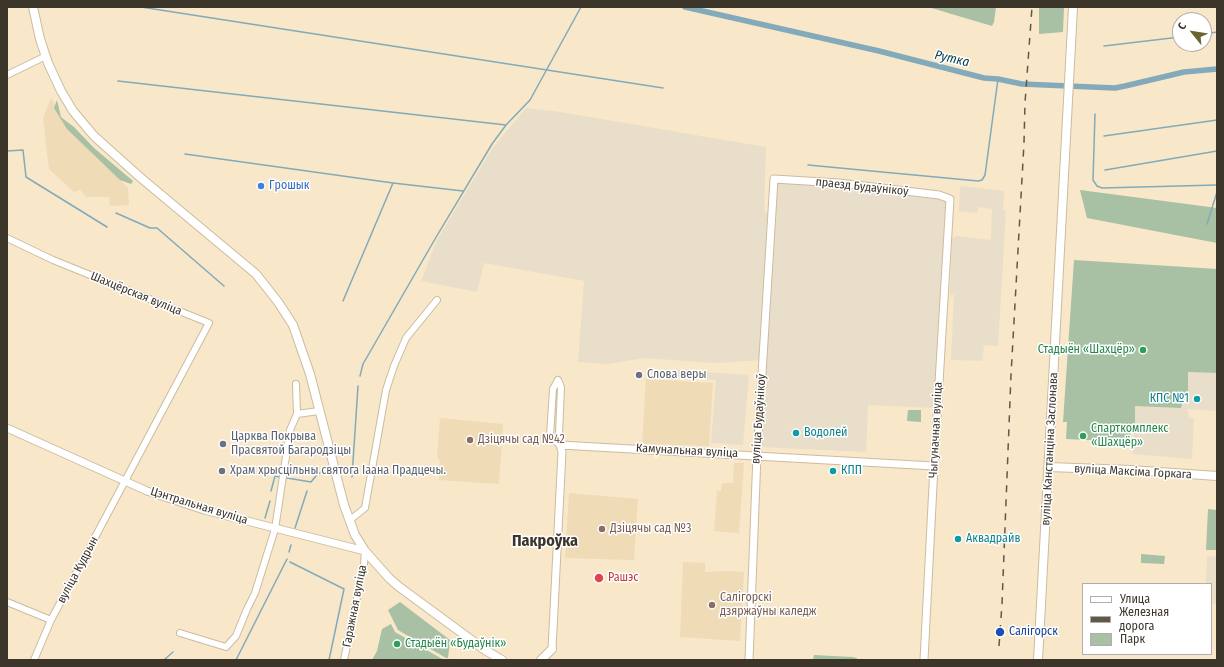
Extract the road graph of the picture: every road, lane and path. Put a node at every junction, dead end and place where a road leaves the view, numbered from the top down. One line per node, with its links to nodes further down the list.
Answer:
1 (33, 7): 3 (main road)
2 (1073, 7): 16 (main road, вуліца Канстанціна Заслонава)
3 (46, 56): 4 (street); 10 (main road)
4 (7, 75)
5 (774, 179): 6 (street, праезд Будаўнікоў); 14 (street, вуліца Будаўнікоў)
6 (950, 199): 15 (street, Чыгуначная вуліца)
7 (7, 238): 18 (street, Шахцёрская вуліца)
8 (437, 300): 19 (street)
9 (296, 384): 11 (street)
10 (319, 411): 11 (street); 19 (main road)
11 (297, 414): 20 (street)
12 (7, 428): 18 (street, Цэнтральная вуліца)
13 (560, 445): 13 (street); 14 (street, Камунальная вуліца); 25 (street)
14 (757, 455): 15 (street, Камунальная вуліца); 33 (street, вуліца Будаўнікоў)
15 (934, 466): 34 (street, Чыгуначная вуліца)
16 (1049, 467): 17 (main road, вуліца Максіма Горкага); 35 (main road, вуліца Канстанціна Заслонава)
17 (1217, 476)
18 (125, 481): 20 (street, Цэнтральная вуліца); 23 (street, вуліца Кудрын)
19 (350, 520): 21 (main road)
20 (275, 528): 21 (street, Цэнтральная вуліца); 24 (street)
21 (366, 551): 26 (main road); 28 (street, Гаражная вуліца)
22 (7, 602): 23 (street)
23 (51, 620): 27 (street, вуліца Кудрын)
24 (180, 633)
25 (552, 649): 31 (main road); 32 (main road)
26 (485, 650): 29 (main road); 30 (main road)
27 (34, 660)
28 (344, 660)
29 (492, 660)
30 (502, 660)
31 (541, 660)
32 (552, 660)
33 (749, 660)
34 (924, 660)
35 (1038, 660)

